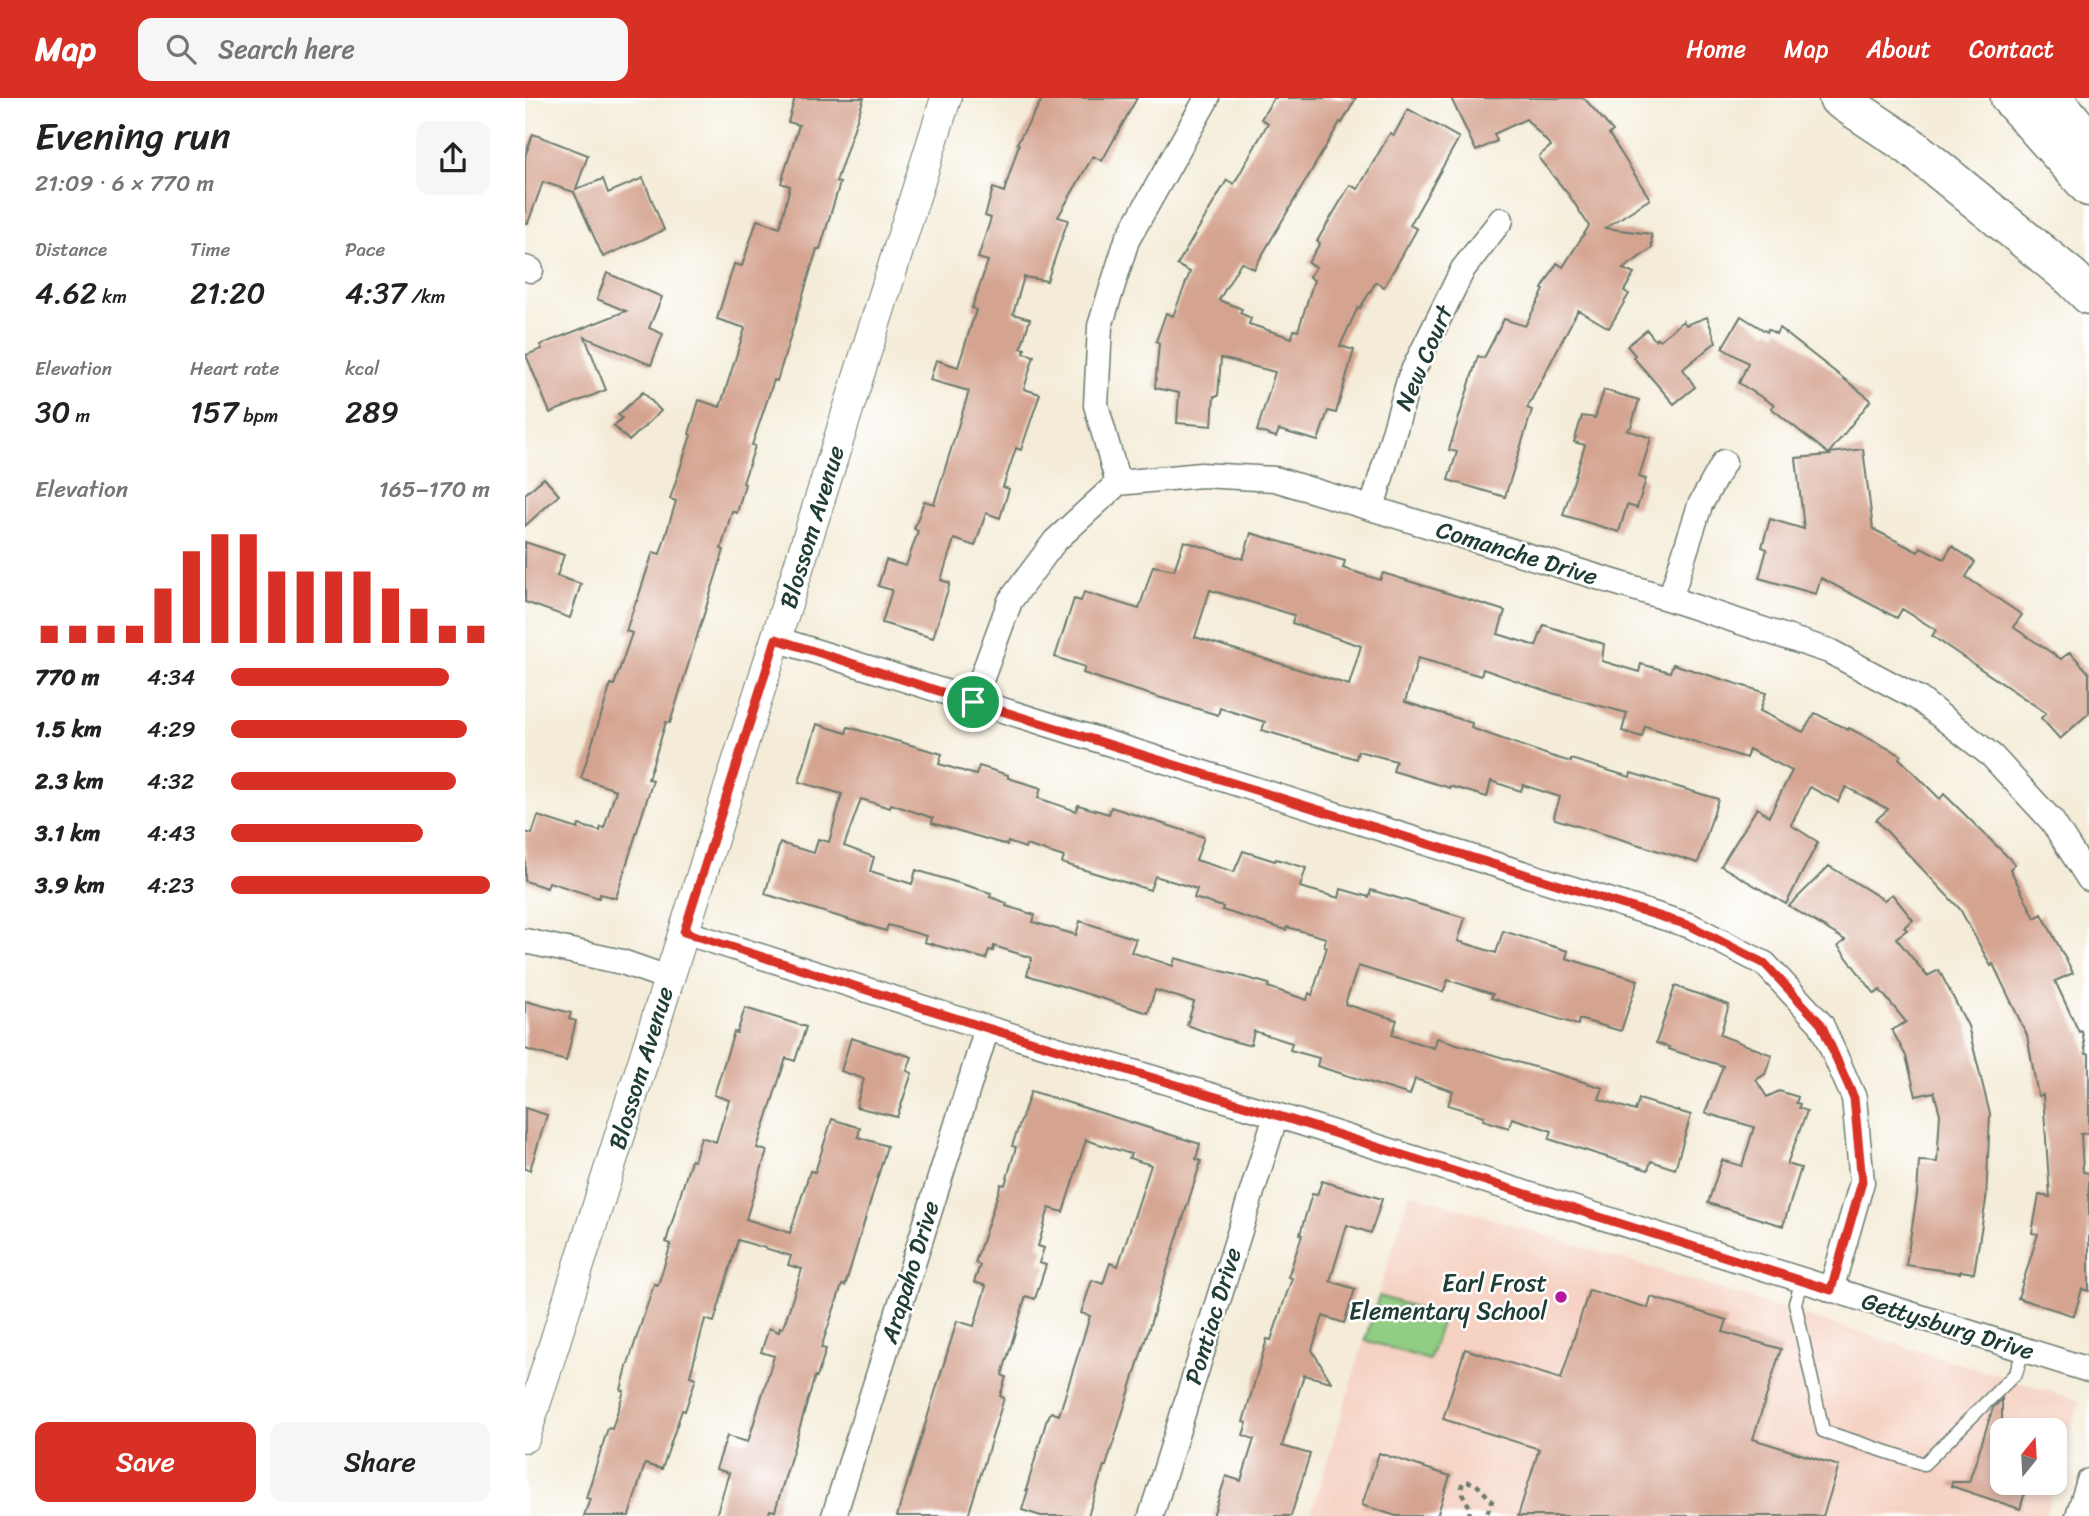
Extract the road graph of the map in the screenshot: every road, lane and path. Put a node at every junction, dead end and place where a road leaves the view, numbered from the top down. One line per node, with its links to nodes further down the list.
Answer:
1 (946, 98): 14 (street, Blossom Avenue)
2 (1207, 98): 11 (street)
3 (1838, 98): 9 (highway)
4 (2010, 98): 7 (highway)
5 (2053, 98): 6 (highway)
6 (2089, 141)
7 (2089, 187)
8 (1501, 220): 12 (street, New Court)
9 (2089, 295)
10 (1724, 462): 13 (street)
11 (1118, 484): 12 (street, Comanche Drive); 15 (street)
12 (1372, 508): 13 (street, Comanche Drive)
13 (1669, 599): 16 (street, Comanche Drive)
14 (776, 639): 15 (street); 17 (street, Blossom Avenue)
15 (973, 702): 23 (street)
16 (2089, 878)
17 (684, 932): 19 (street, Blossom Avenue); 20 (street, Gettysburg Drive)
18 (525, 941): 19 (street)
19 (668, 978): 26 (street, Blossom Avenue)
20 (987, 1028): 21 (street, Gettysburg Drive); 28 (street, Arapaho Drive)
21 (1276, 1115): 22 (street, Gettysburg Drive); 29 (street, Pontiac Drive)
22 (1802, 1281): 23 (street, Gettysburg Drive); 24 (lane)
23 (1831, 1290): 24 (street, Gettysburg Drive)
24 (2024, 1349): 25 (street, Gettysburg Drive)
25 (2089, 1370)
26 (525, 1437)
27 (2089, 1481): 32 (street)
28 (834, 1516)
29 (1151, 1516)
30 (1469, 1516): 31 (path)
31 (1486, 1516)
32 (2078, 1516)

